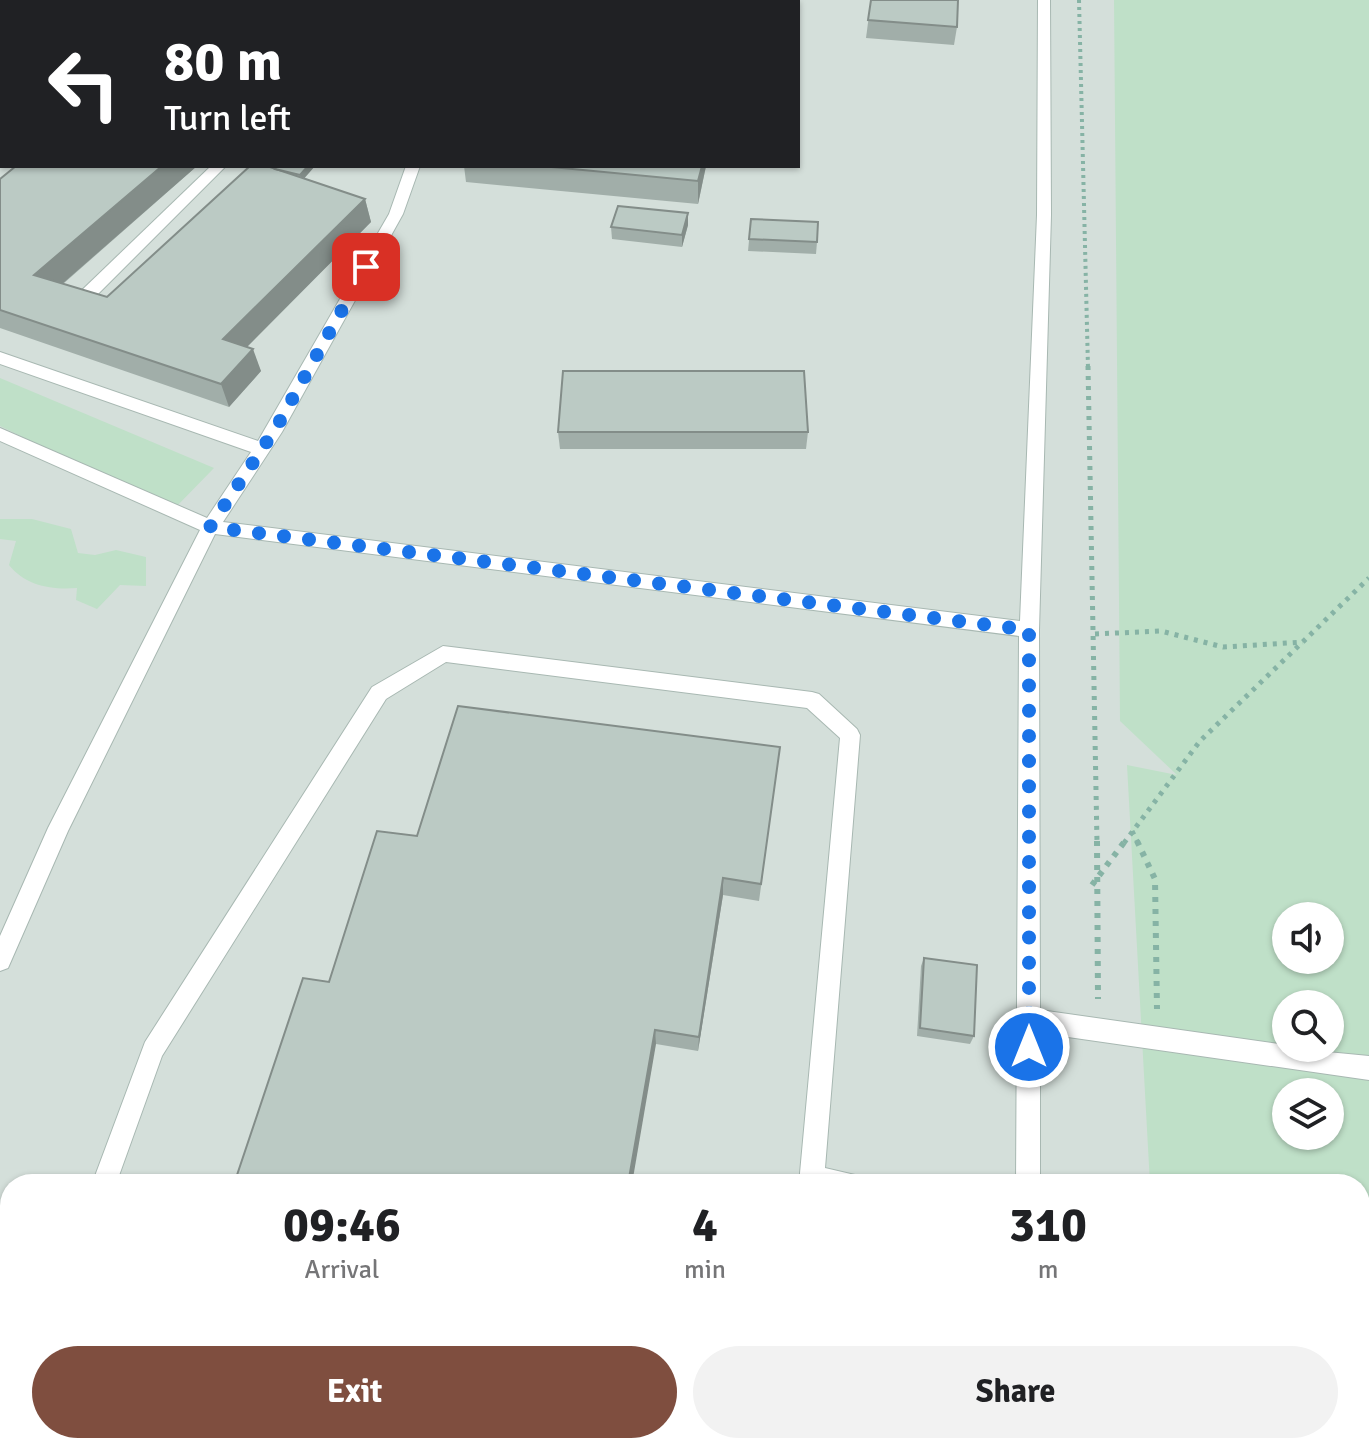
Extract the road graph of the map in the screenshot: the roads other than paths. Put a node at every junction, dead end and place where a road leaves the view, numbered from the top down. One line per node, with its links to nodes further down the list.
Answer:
1 (1044, 0): 9 (lane)
2 (217, 168): 4 (lane)
3 (412, 168): 7 (lane)
4 (87, 295)
5 (0, 358): 7 (lane)
6 (0, 434): 8 (lane)
7 (262, 449): 8 (lane)
8 (210, 527): 9 (lane); 10 (lane)
9 (1029, 630): 11 (lane)
10 (0, 961)
11 (1029, 1020): 12 (lane); 15 (lane)
12 (1369, 1068)
13 (108, 1174): 14 (lane)
14 (812, 1174)
15 (1028, 1174)

